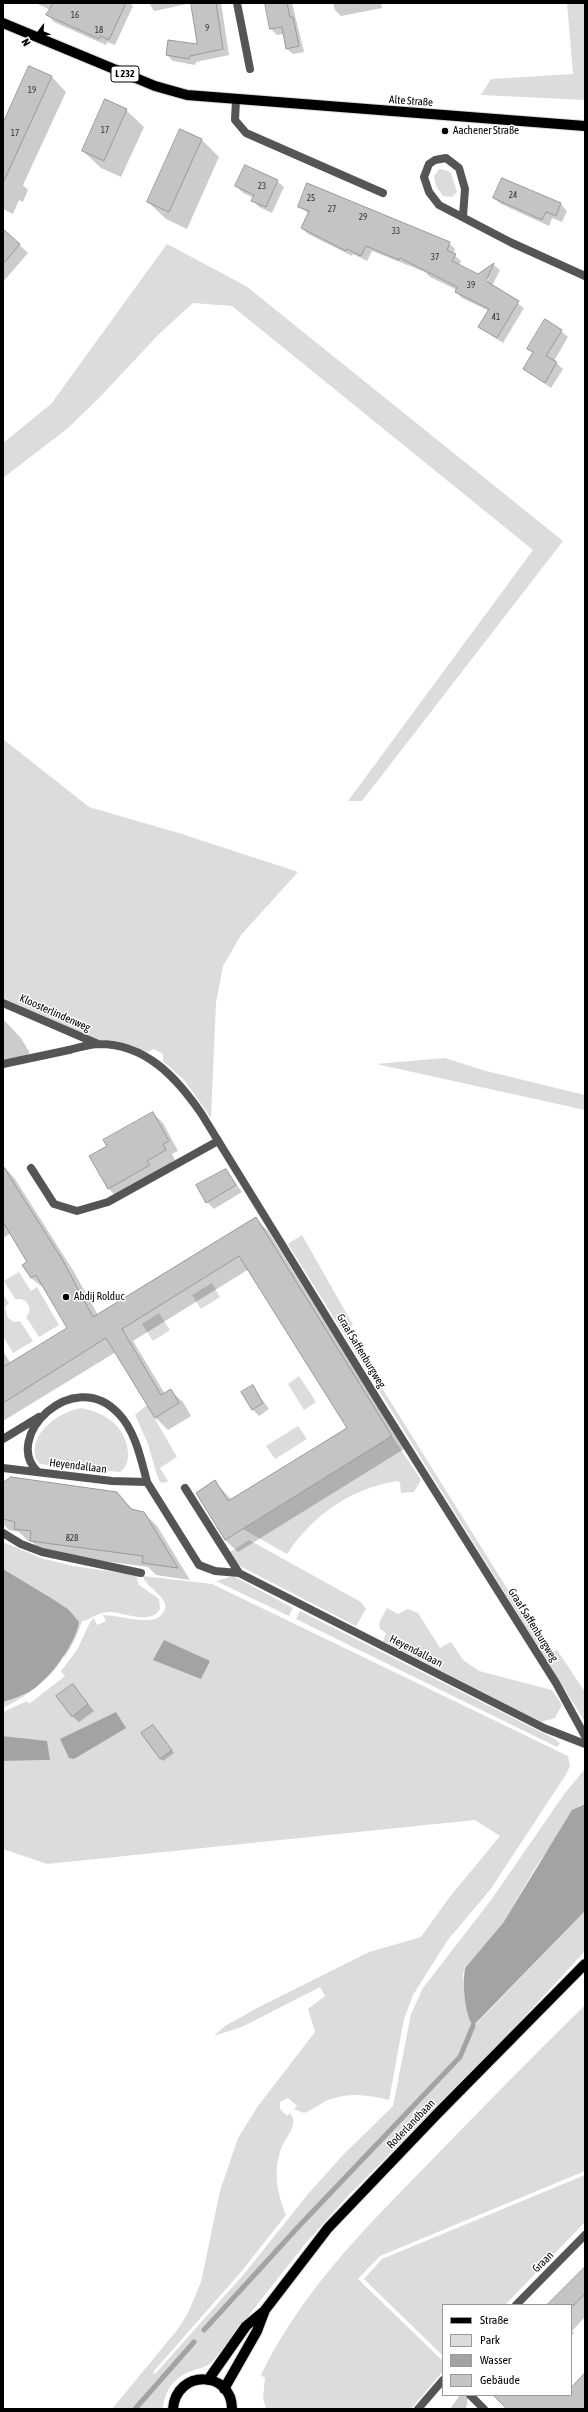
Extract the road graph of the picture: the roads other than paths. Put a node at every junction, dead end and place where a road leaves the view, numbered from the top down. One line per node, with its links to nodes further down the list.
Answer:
1 (237, 3): 3 (street)
2 (3, 23): 4 (main road, L 232)
3 (250, 69)
4 (236, 100): 5 (main road, Alte Straße / L 232); 6 (street)
5 (585, 126)
6 (383, 193)
7 (463, 216): 7 (street); 8 (street)
8 (585, 276)
9 (3, 1003): 10 (street, Kloosterlindenweg)
10 (98, 1044): 11 (street, Graaf Saffenburgweg); 12 (street, Graaf Saffenburgweg)
11 (3, 1064)
12 (218, 1141): 13 (street); 24 (street, Graaf Saffenburgweg)
13 (31, 1168)
14 (41, 1415): 15 (street); 17 (street, Heyendallaan); 18 (street, Heyendallaan)
15 (3, 1439)
16 (3, 1468): 17 (street)
17 (38, 1472): 18 (street, Heyendallaan)
18 (147, 1482): 22 (street, Heyendallaan)
19 (185, 1488): 22 (street)
20 (3, 1533): 21 (street)
21 (141, 1573)
22 (239, 1573): 26 (street, Heyendallaan)
23 (547, 1681): 24 (street)
24 (556, 1683): 25 (street, Graaf Saffenburgweg)
25 (585, 1736)
26 (585, 1744)
27 (585, 1964): 30 (main road, Roderlandbaan)
28 (585, 2235): 29 (street, Graan)
29 (517, 2304)
30 (264, 2310): 31 (main road, Roderlandbaan); 33 (main road, Roderlandbaan)
31 (208, 2380): 33 (main road); 35 (main road)
32 (442, 2381): 37 (street)
33 (224, 2388): 36 (main road)
34 (471, 2396): 38 (street)
35 (173, 2409)
36 (232, 2409)
37 (418, 2409)
38 (484, 2409)

